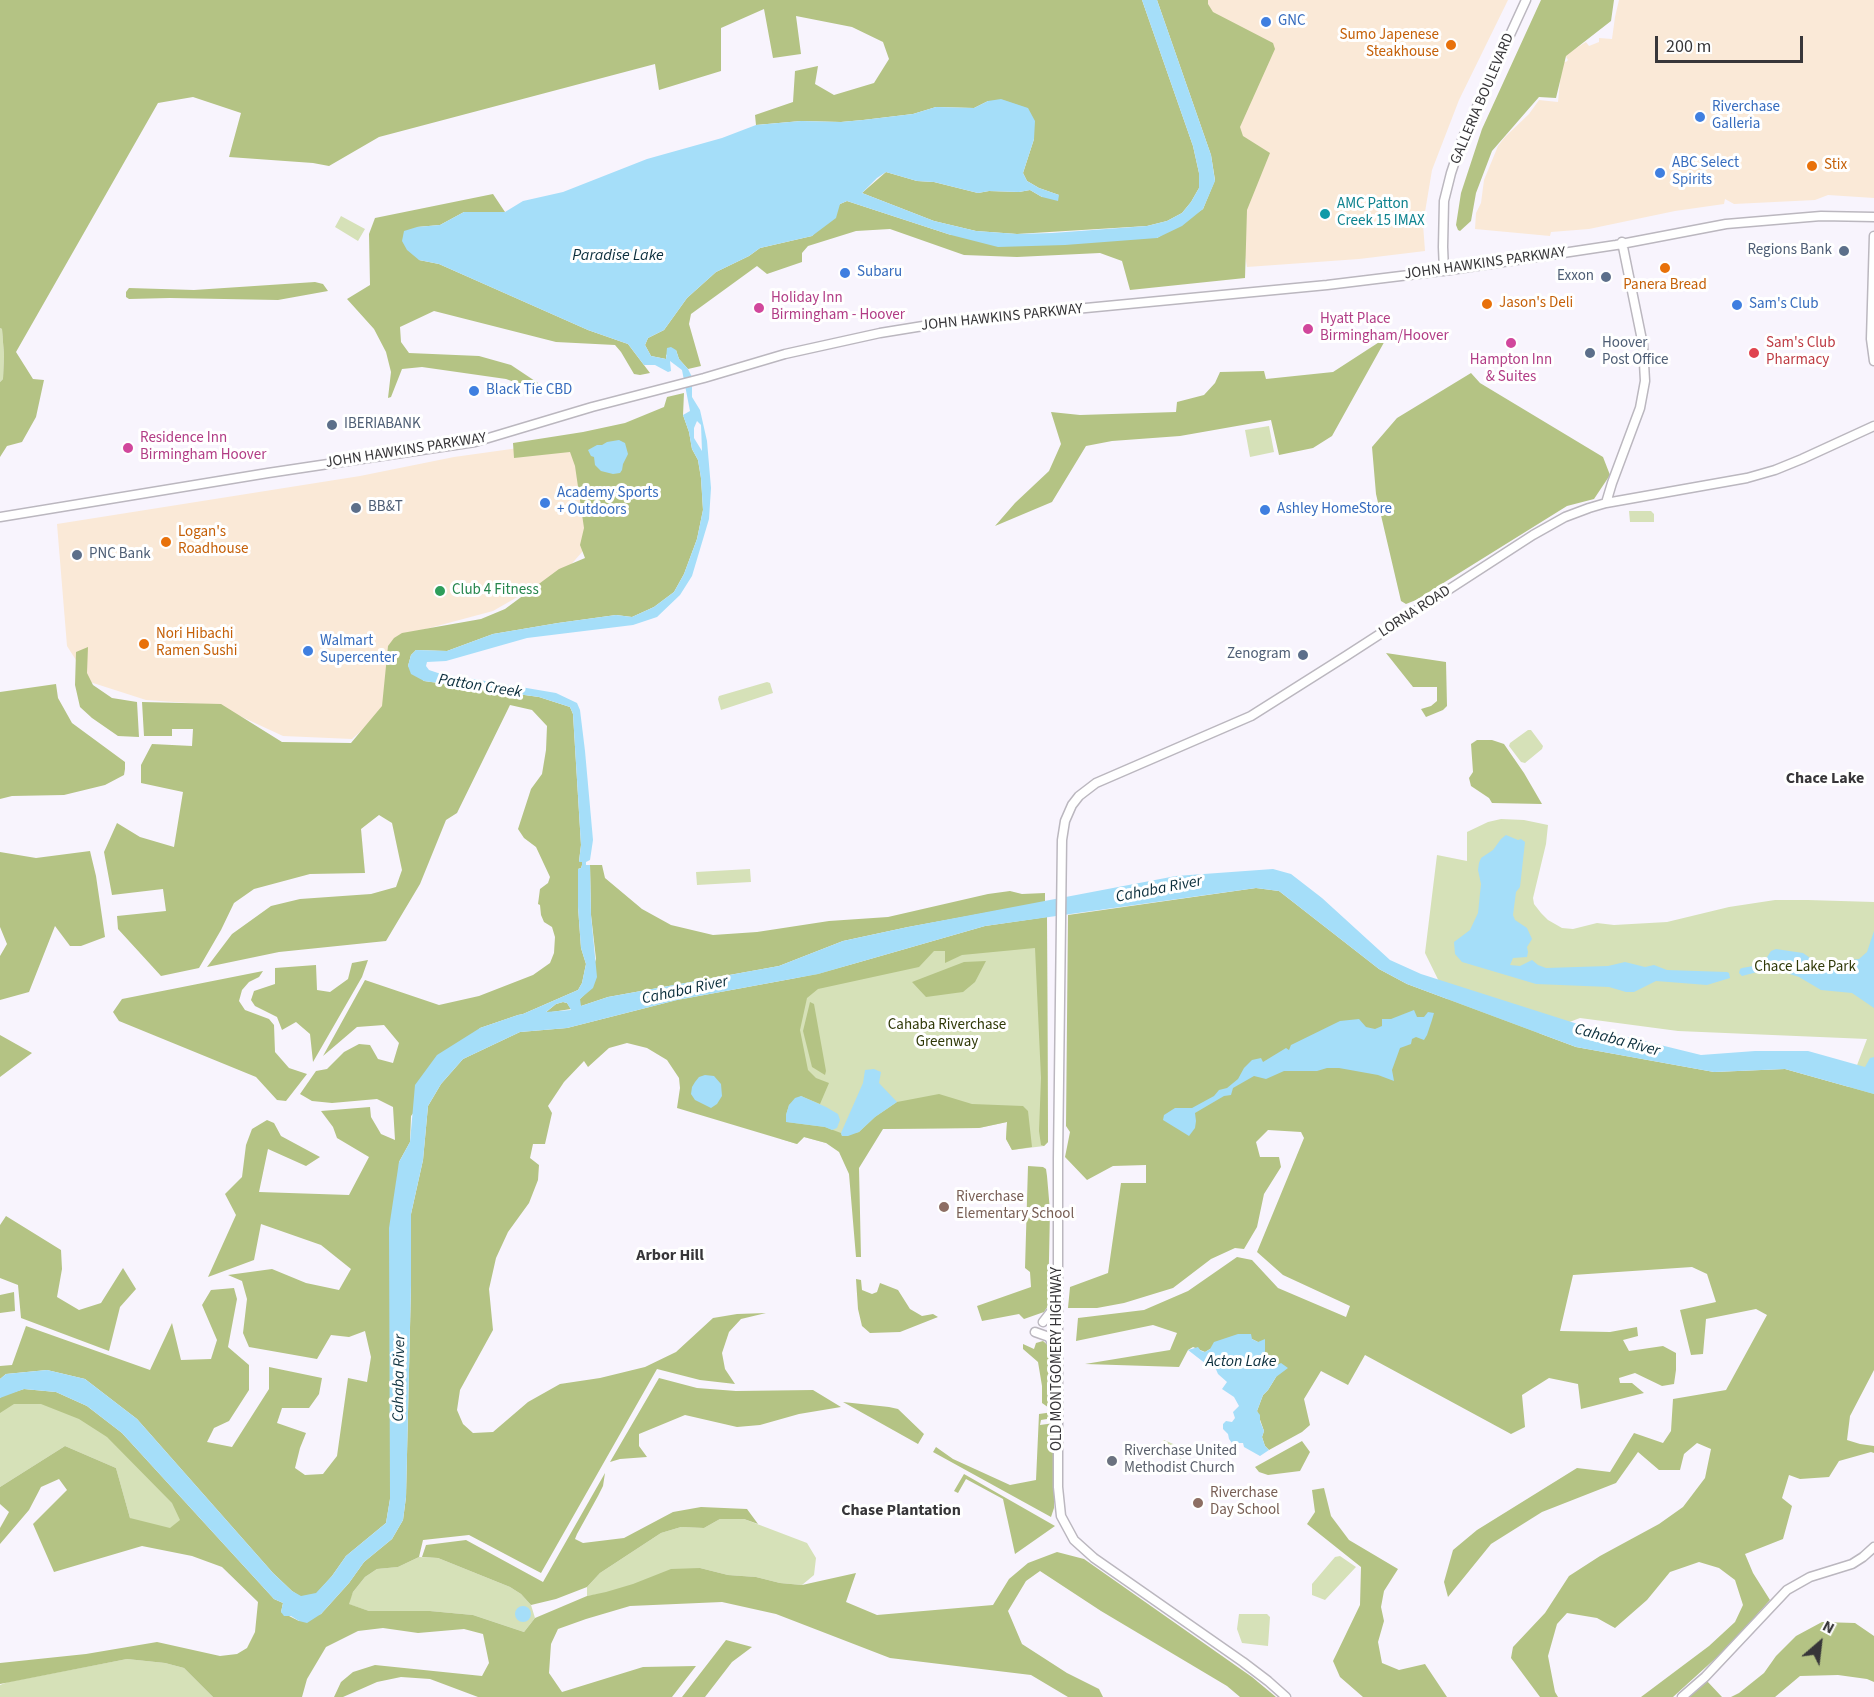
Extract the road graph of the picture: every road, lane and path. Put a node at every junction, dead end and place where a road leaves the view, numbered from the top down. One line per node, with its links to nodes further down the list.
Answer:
1 (1526, 0): 5 (street, GALLERIA BOULEVARD)
2 (1874, 217): 4 (street, JOHN HAWKINS PARKWAY)
3 (1874, 236): 6 (street)
4 (1622, 242): 5 (street, JOHN HAWKINS PARKWAY); 8 (street)
5 (1444, 271): 9 (street, JOHN HAWKINS PARKWAY)
6 (1874, 361)
7 (1874, 426): 8 (street, LORNA ROAD)
8 (1606, 503): 10 (street, LORNA ROAD)
9 (0, 517)
10 (1061, 910): 11 (street, OLD MONTGOMERY HIGHWAY)
11 (1059, 1293): 12 (street); 14 (street, OLD MONTGOMERY HIGHWAY)
12 (1043, 1322)
13 (1035, 1332): 14 (street)
14 (1059, 1356): 16 (street, OLD MONTGOMERY HIGHWAY)
15 (1874, 1547): 17 (street)
16 (1286, 1697)
17 (1682, 1697)

